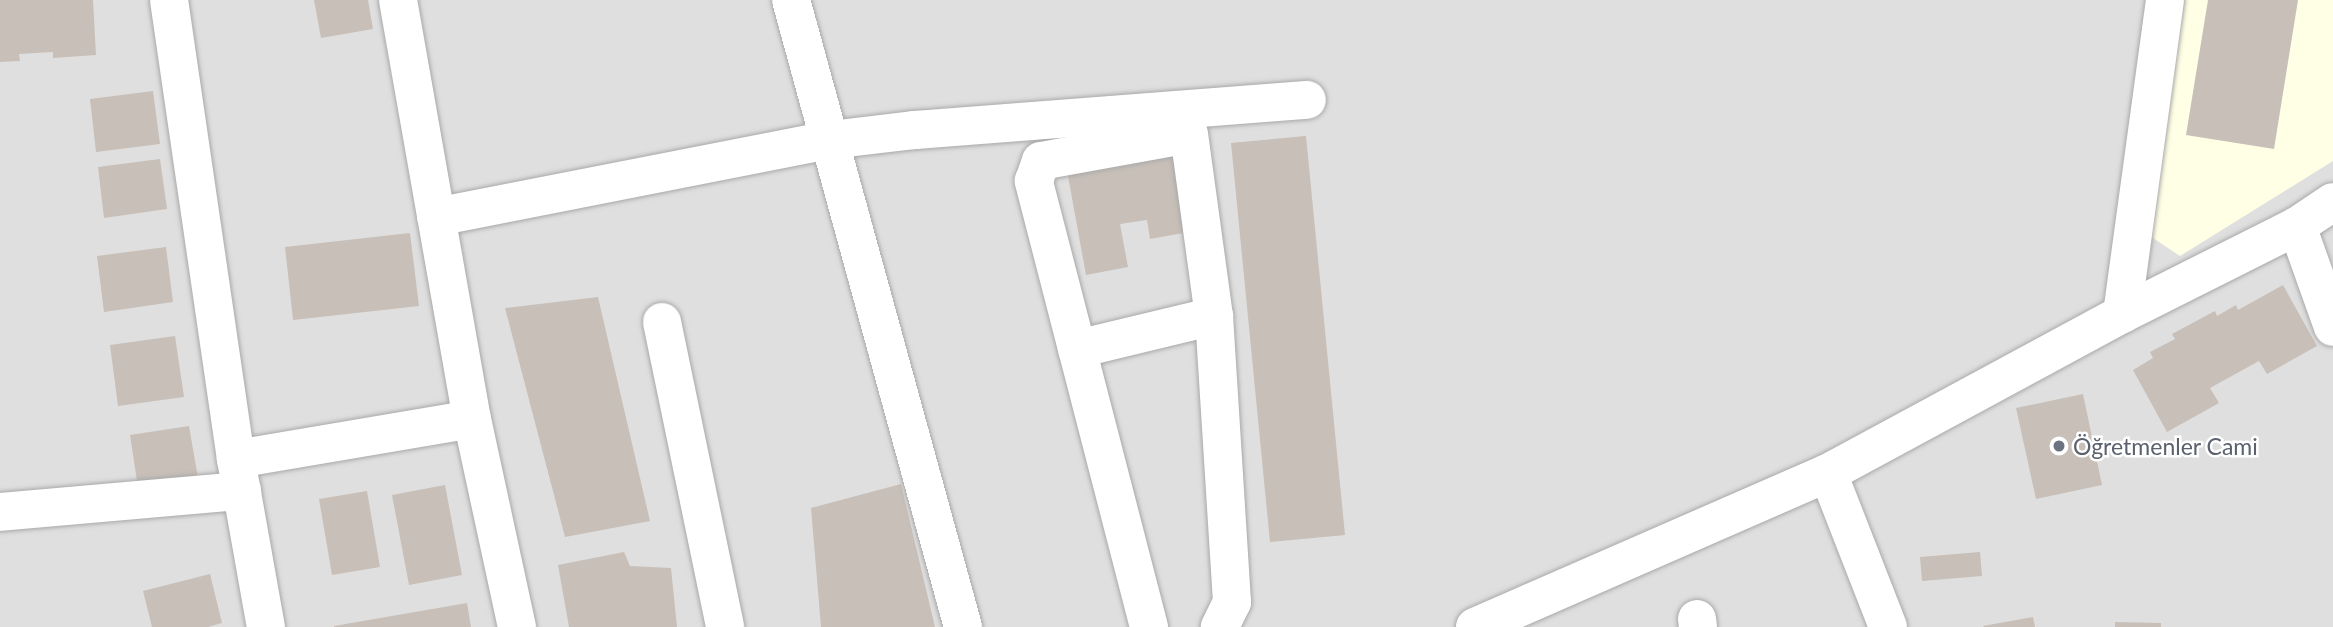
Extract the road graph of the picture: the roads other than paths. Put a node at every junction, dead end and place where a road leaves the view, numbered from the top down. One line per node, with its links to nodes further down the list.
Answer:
1 (169, 0): 17 (street)
2 (398, 0): 8 (street)
3 (791, 0): 6 (street)
4 (2165, 0): 10 (street)
5 (1307, 100): 6 (street)
6 (830, 141): 8 (street); 22 (street)
7 (2333, 202): 9 (street)
8 (436, 217): 15 (street)
9 (2297, 226): 10 (street); 13 (street)
10 (2122, 314): 16 (street)
11 (1214, 316): 14 (street); 14 (street); 24 (street)
12 (662, 322): 21 (street)
13 (2333, 327)
14 (1077, 349): 23 (street)
15 (472, 419): 17 (street); 20 (street)
16 (1828, 473): 25 (street); 26 (street)
17 (239, 475): 18 (street); 19 (street)
18 (0, 512)
19 (266, 627)
20 (517, 627)
21 (725, 627)
22 (963, 627)
23 (1149, 627)
24 (1220, 627)
25 (1475, 627)
26 (1888, 627)

